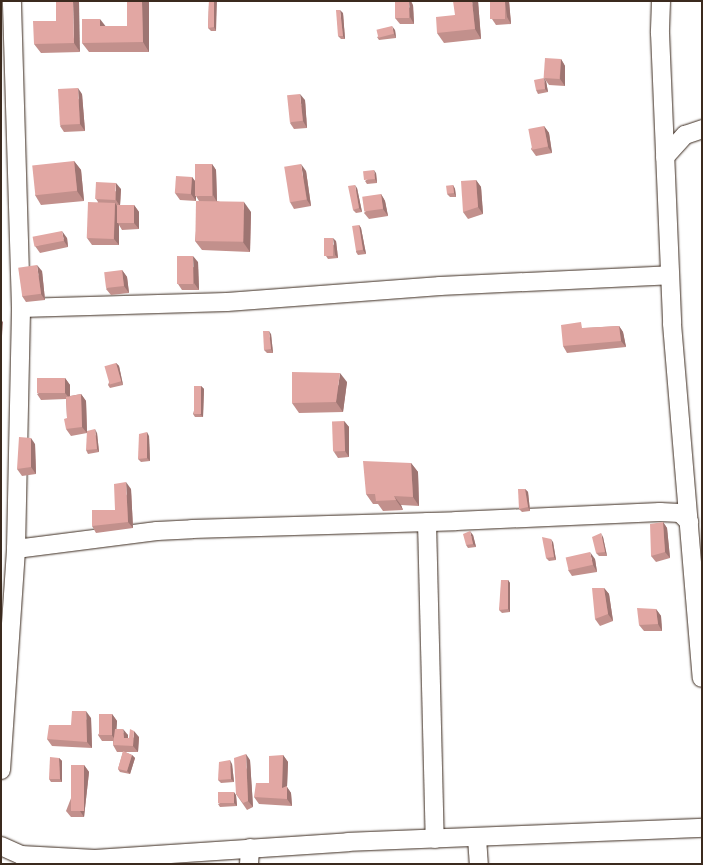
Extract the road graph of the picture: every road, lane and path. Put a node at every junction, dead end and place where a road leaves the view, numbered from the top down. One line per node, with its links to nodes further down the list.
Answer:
1 (12, 1): 6 (street)
2 (661, 1): 4 (street)
3 (702, 129): 4 (street)
4 (665, 157): 5 (street)
5 (670, 275): 6 (street); 8 (street)
6 (21, 308): 9 (street)
7 (427, 522): 8 (street); 9 (street); 15 (street)
8 (689, 522): 10 (street)
9 (16, 549): 12 (street)
10 (699, 620): 11 (street)
11 (702, 678)
12 (1, 770)
13 (702, 828): 14 (street)
14 (477, 838): 15 (street); 18 (street)
15 (435, 839): 17 (street)
16 (1, 846): 17 (street)
17 (249, 856)
18 (479, 864)

